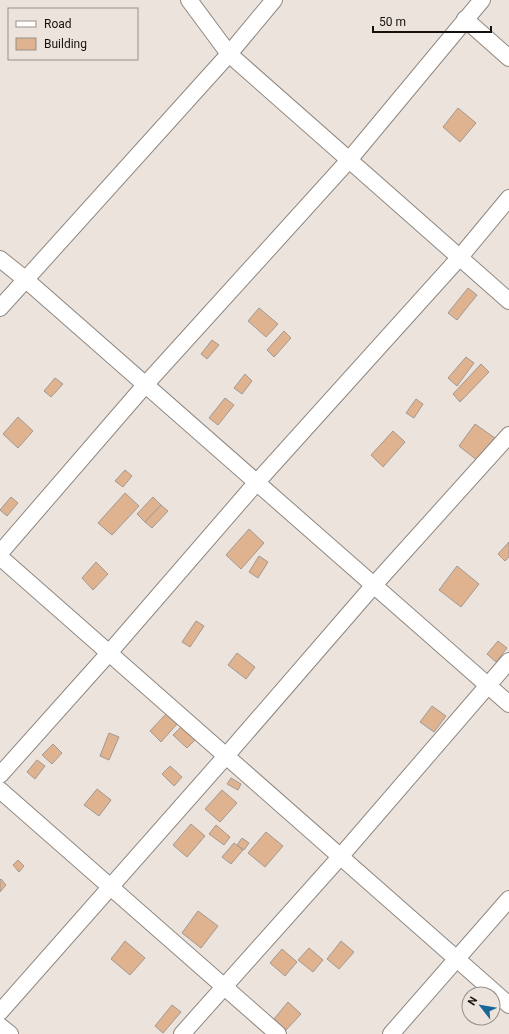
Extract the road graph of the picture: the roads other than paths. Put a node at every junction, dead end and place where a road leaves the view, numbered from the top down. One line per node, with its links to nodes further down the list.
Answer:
1 (189, 0): 5 (street)
2 (274, 0): 5 (street)
3 (482, 0): 4 (street)
4 (465, 19): 6 (street); 7 (street)
5 (228, 54): 7 (street); 11 (street)
6 (509, 58)
7 (349, 160): 9 (street); 14 (street)
8 (509, 198): 9 (street)
9 (460, 257): 12 (street); 16 (street)
10 (0, 259): 11 (street)
11 (26, 279): 13 (street); 14 (street)
12 (509, 301)
13 (0, 308)
14 (146, 384): 16 (street); 17 (street)
15 (509, 435): 19 (street)
16 (257, 482): 19 (street); 20 (street)
17 (0, 553)
18 (0, 558): 20 (street)
19 (374, 585): 22 (street); 24 (street)
20 (109, 654): 24 (street); 25 (street)
21 (509, 661): 22 (street)
22 (488, 685): 23 (street); 27 (street)
23 (509, 704)
24 (226, 756): 27 (street); 28 (street)
25 (0, 776)
26 (0, 790): 28 (street)
27 (340, 857): 30 (street); 31 (street)
28 (110, 886): 31 (street); 33 (street)
29 (509, 899): 30 (street)
30 (457, 960): 32 (street); 38 (street)
31 (224, 986): 36 (street); 37 (street)
32 (509, 1005)
33 (0, 1012)
34 (0, 1026): 35 (street)
35 (10, 1034)
36 (182, 1034)
37 (278, 1034)
38 (391, 1034)

